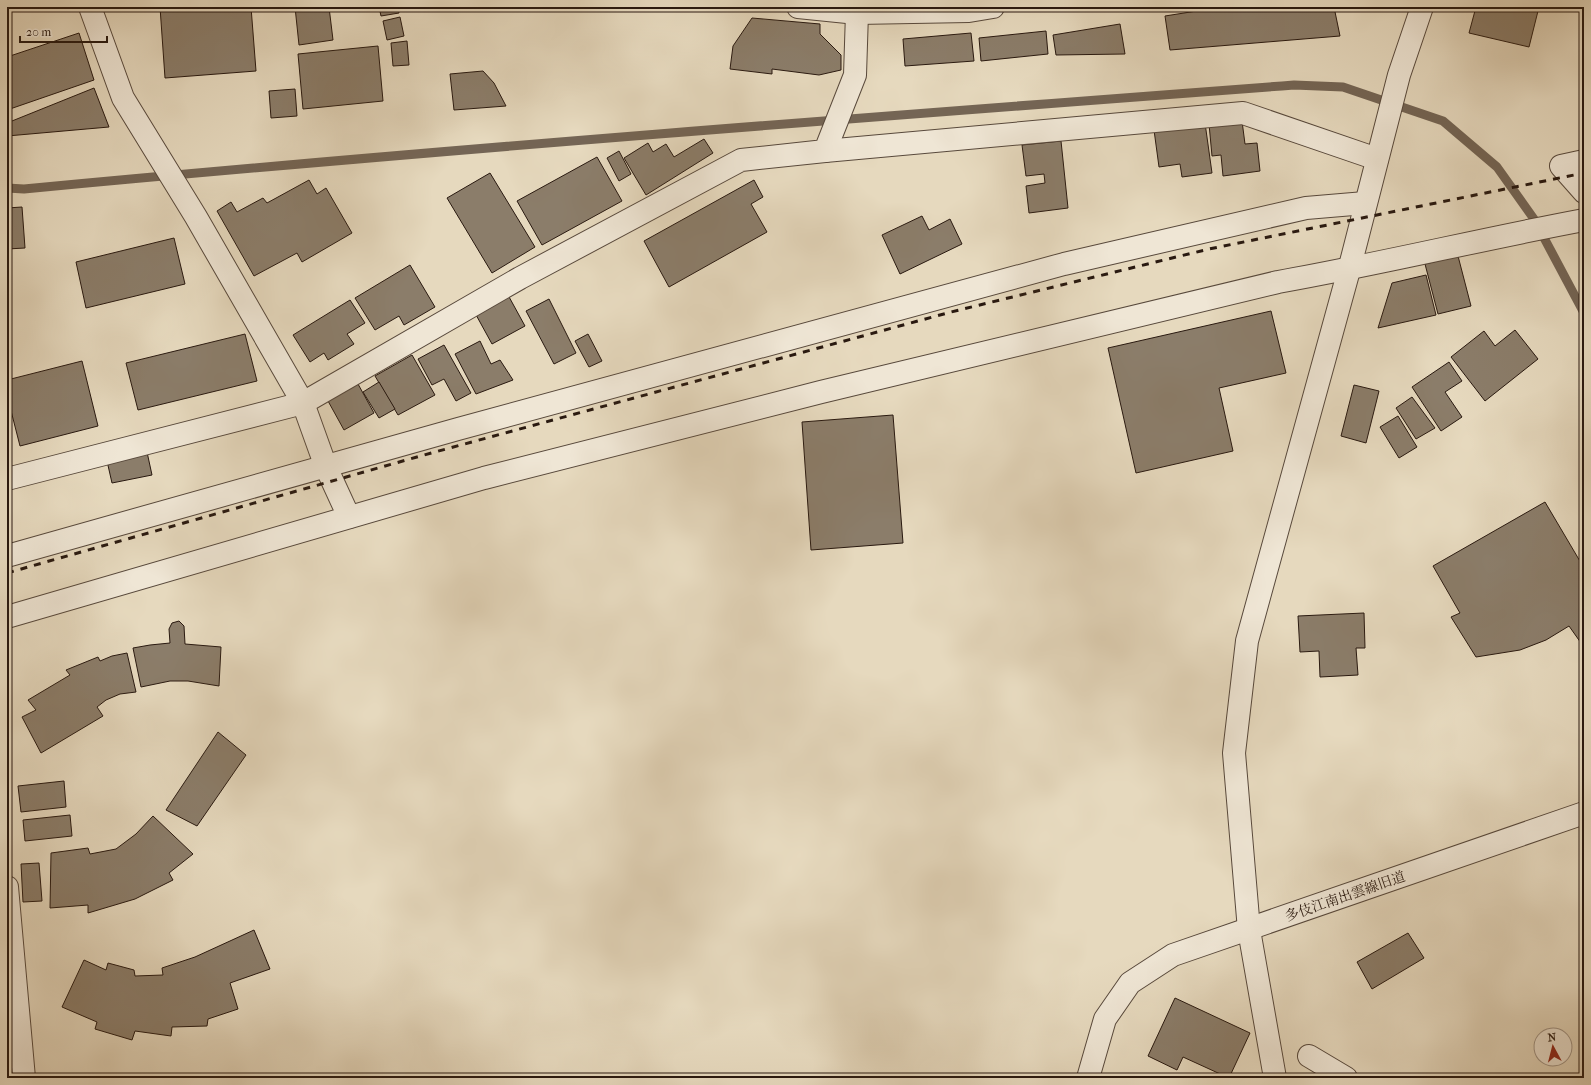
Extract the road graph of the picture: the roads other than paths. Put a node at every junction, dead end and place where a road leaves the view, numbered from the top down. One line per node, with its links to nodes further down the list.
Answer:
1 (90, 7): 14 (street)
2 (798, 7): 6 (street)
3 (993, 7): 5 (street)
4 (1422, 7): 8 (street)
5 (970, 9): 6 (street)
6 (857, 13): 7 (street)
7 (825, 150): 8 (street); 14 (street)
8 (1378, 153): 11 (street)
9 (1584, 161): 10 (street)
10 (1584, 192)
11 (1365, 203): 13 (street); 15 (street)
12 (1580, 221): 13 (street)
13 (1349, 270): 17 (street); 22 (street)
14 (303, 403): 15 (street); 16 (street)
15 (326, 466): 17 (street); 18 (street)
16 (7, 480)
17 (349, 518): 19 (street)
18 (7, 556)
19 (7, 617)
20 (1584, 813): 22 (street, 多伎江南出雲線旧道)
21 (7, 887): 24 (street)
22 (1249, 930): 25 (street, 多伎江南出雲線旧道); 26 (street)
23 (1309, 1056): 27 (street)
24 (24, 1078)
25 (1088, 1078)
26 (1275, 1078)
27 (1346, 1078)

